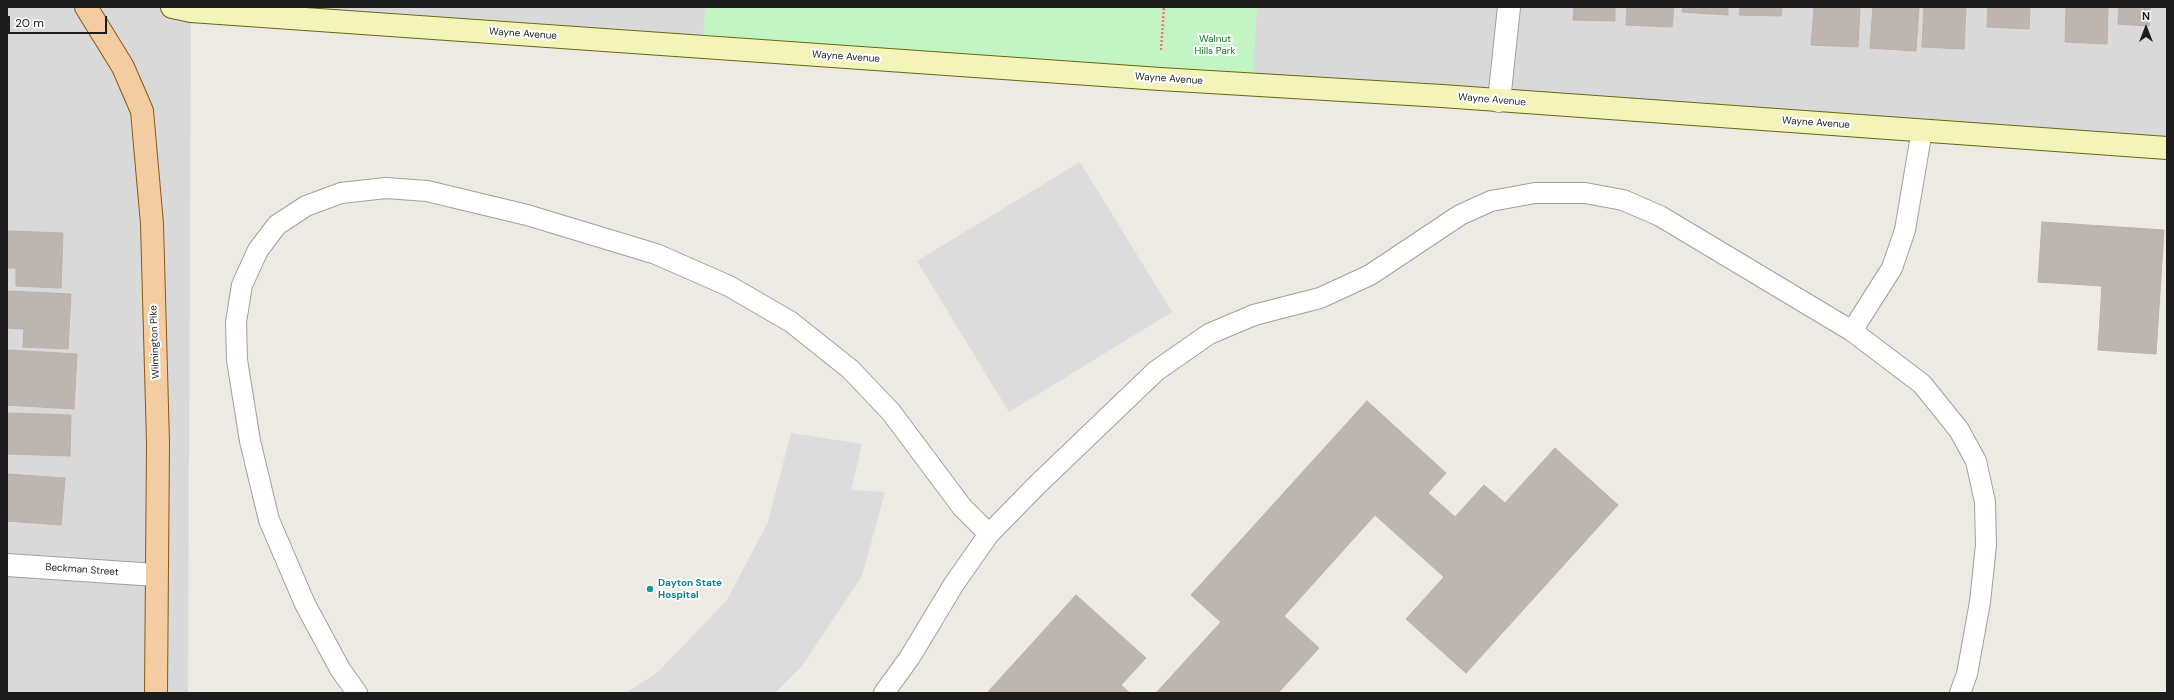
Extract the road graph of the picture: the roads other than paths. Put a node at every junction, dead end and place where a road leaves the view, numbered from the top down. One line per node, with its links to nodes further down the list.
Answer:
1 (86, 7): 10 (main road, Wilmington Pike)
2 (1509, 7): 4 (street)
3 (184, 8): 4 (main road, Wayne Avenue)
4 (1499, 101): 5 (main road, Wayne Avenue)
5 (1922, 130): 6 (main road, Wayne Avenue); 7 (lane)
6 (2167, 148)
7 (1852, 331): 8 (lane); 14 (lane)
8 (989, 534): 12 (lane); 13 (lane)
9 (7, 565): 10 (street, Beckman Street)
10 (156, 575): 11 (main road, Wilmington Pike)
11 (156, 693)
12 (357, 693)
13 (884, 693)
14 (1960, 693)

